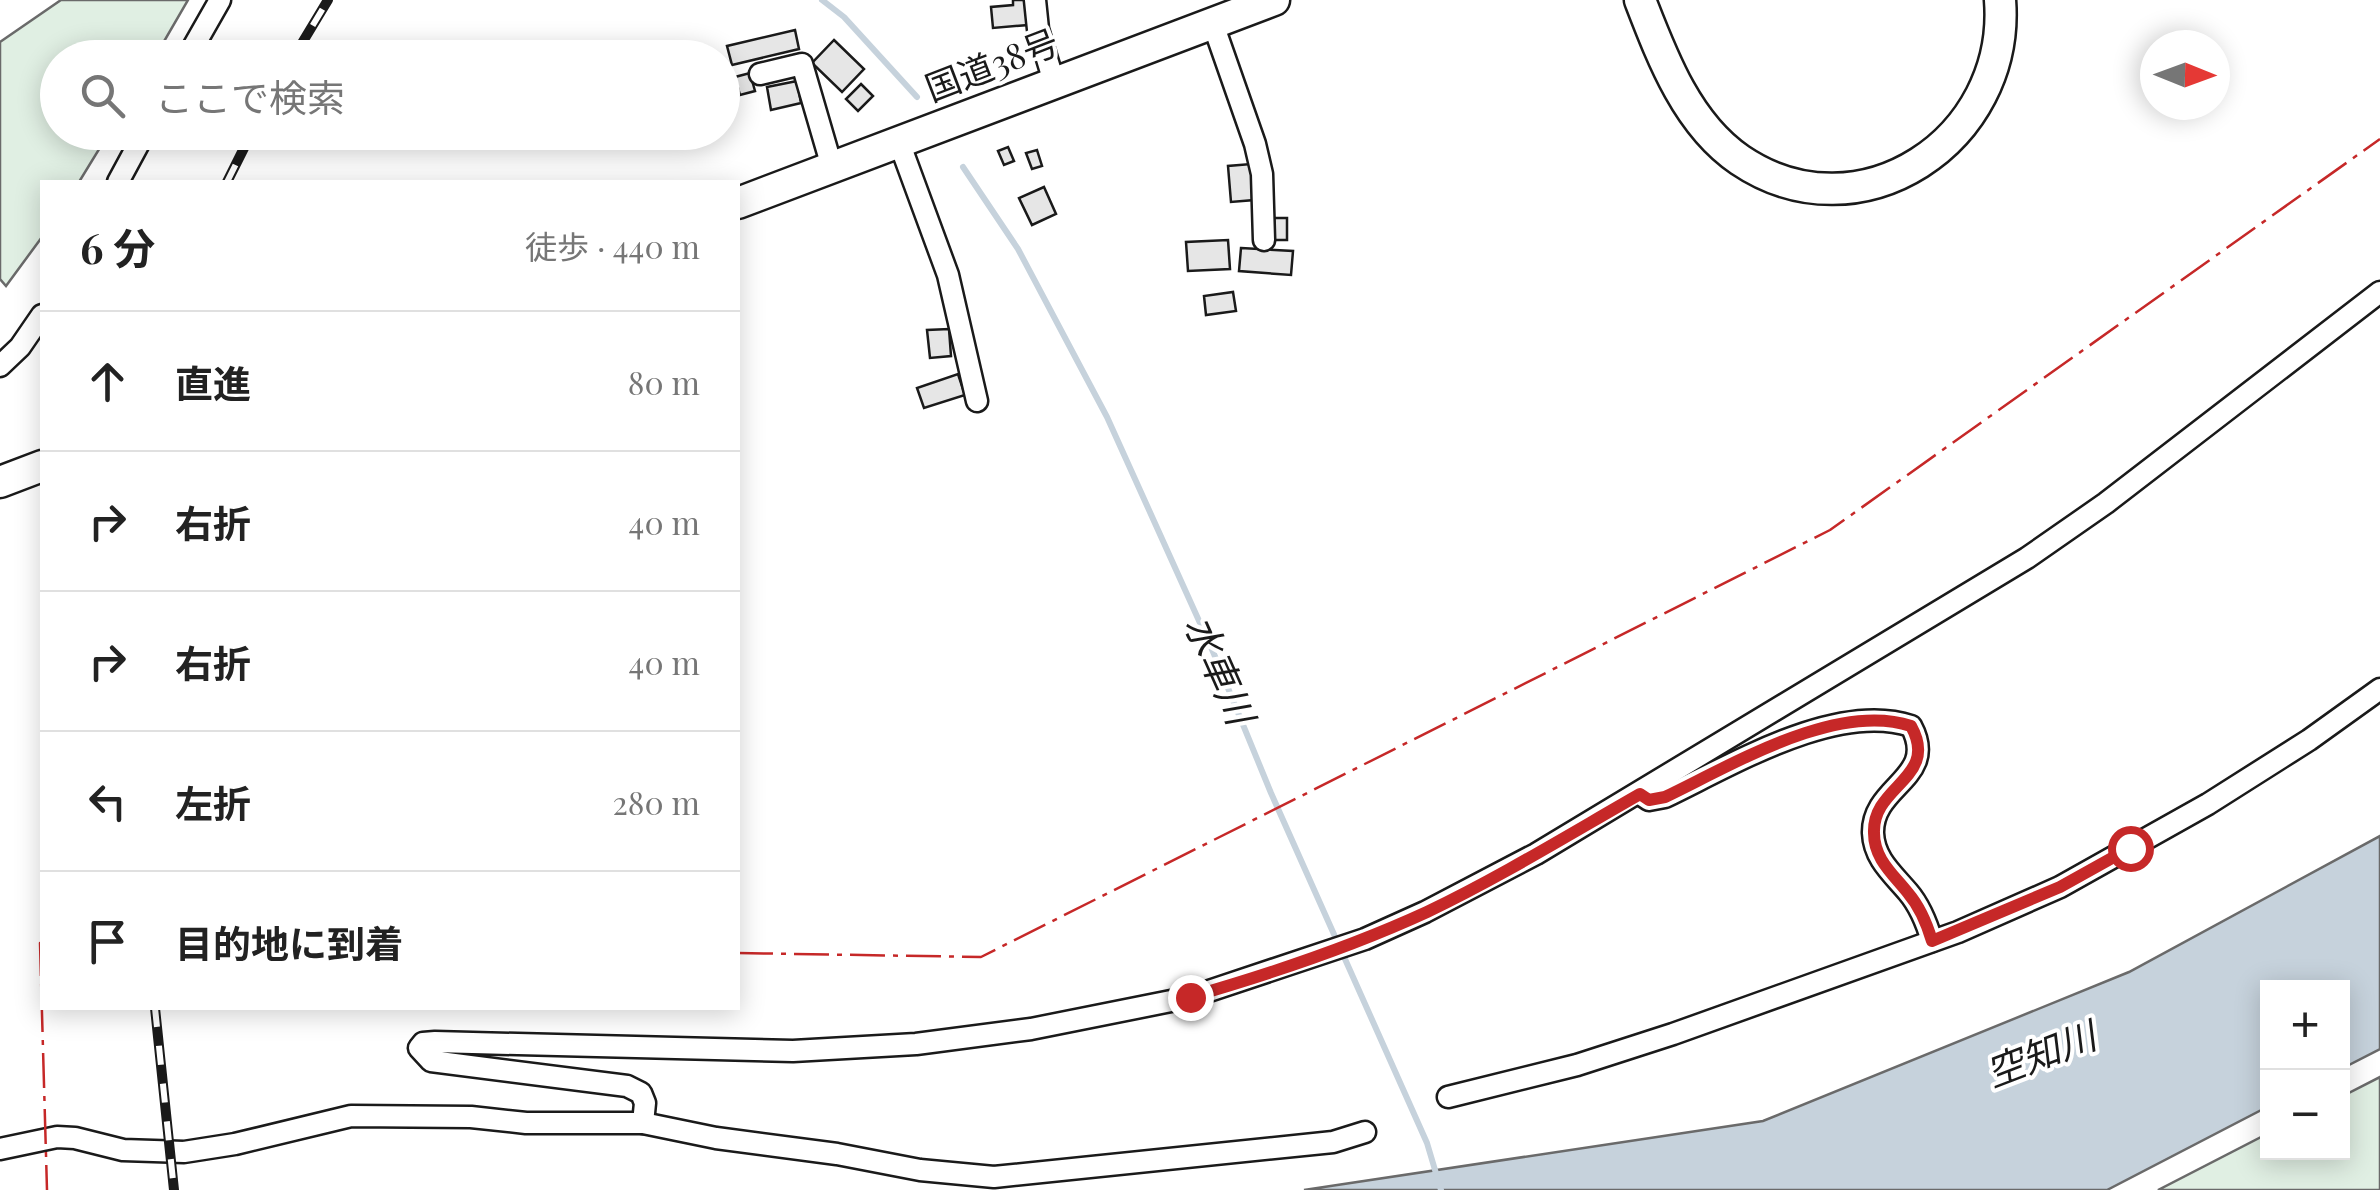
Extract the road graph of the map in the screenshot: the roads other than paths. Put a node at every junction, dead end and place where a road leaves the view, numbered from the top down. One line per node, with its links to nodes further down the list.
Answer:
1 (220, 0): 7 (street)
2 (1035, 0): 9 (street)
3 (1274, 0): 6 (highway, 国道38号)
4 (1640, 0): 5 (highway)
5 (2000, 0)
6 (1213, 24): 9 (highway, 国道38号); 15 (street)
7 (197, 40)
8 (760, 74): 12 (street)
9 (1054, 82): 10 (highway, 国道38号)
10 (899, 142): 12 (highway, 国道38号); 19 (street)
11 (135, 150): 13 (street)
12 (832, 168): 14 (highway, 国道38号)
13 (119, 180)
14 (740, 202)
15 (1264, 240)
16 (2380, 292): 23 (street)
17 (40, 318): 18 (street)
18 (0, 366)
19 (977, 401)
20 (40, 467): 21 (highway)
21 (0, 482)
22 (2380, 689): 24 (street)
23 (1640, 794): 24 (street); 26 (street)
24 (1932, 941): 25 (street)
25 (1448, 1097)
26 (643, 1124): 27 (street); 28 (street)
27 (1365, 1132)
28 (0, 1149)

